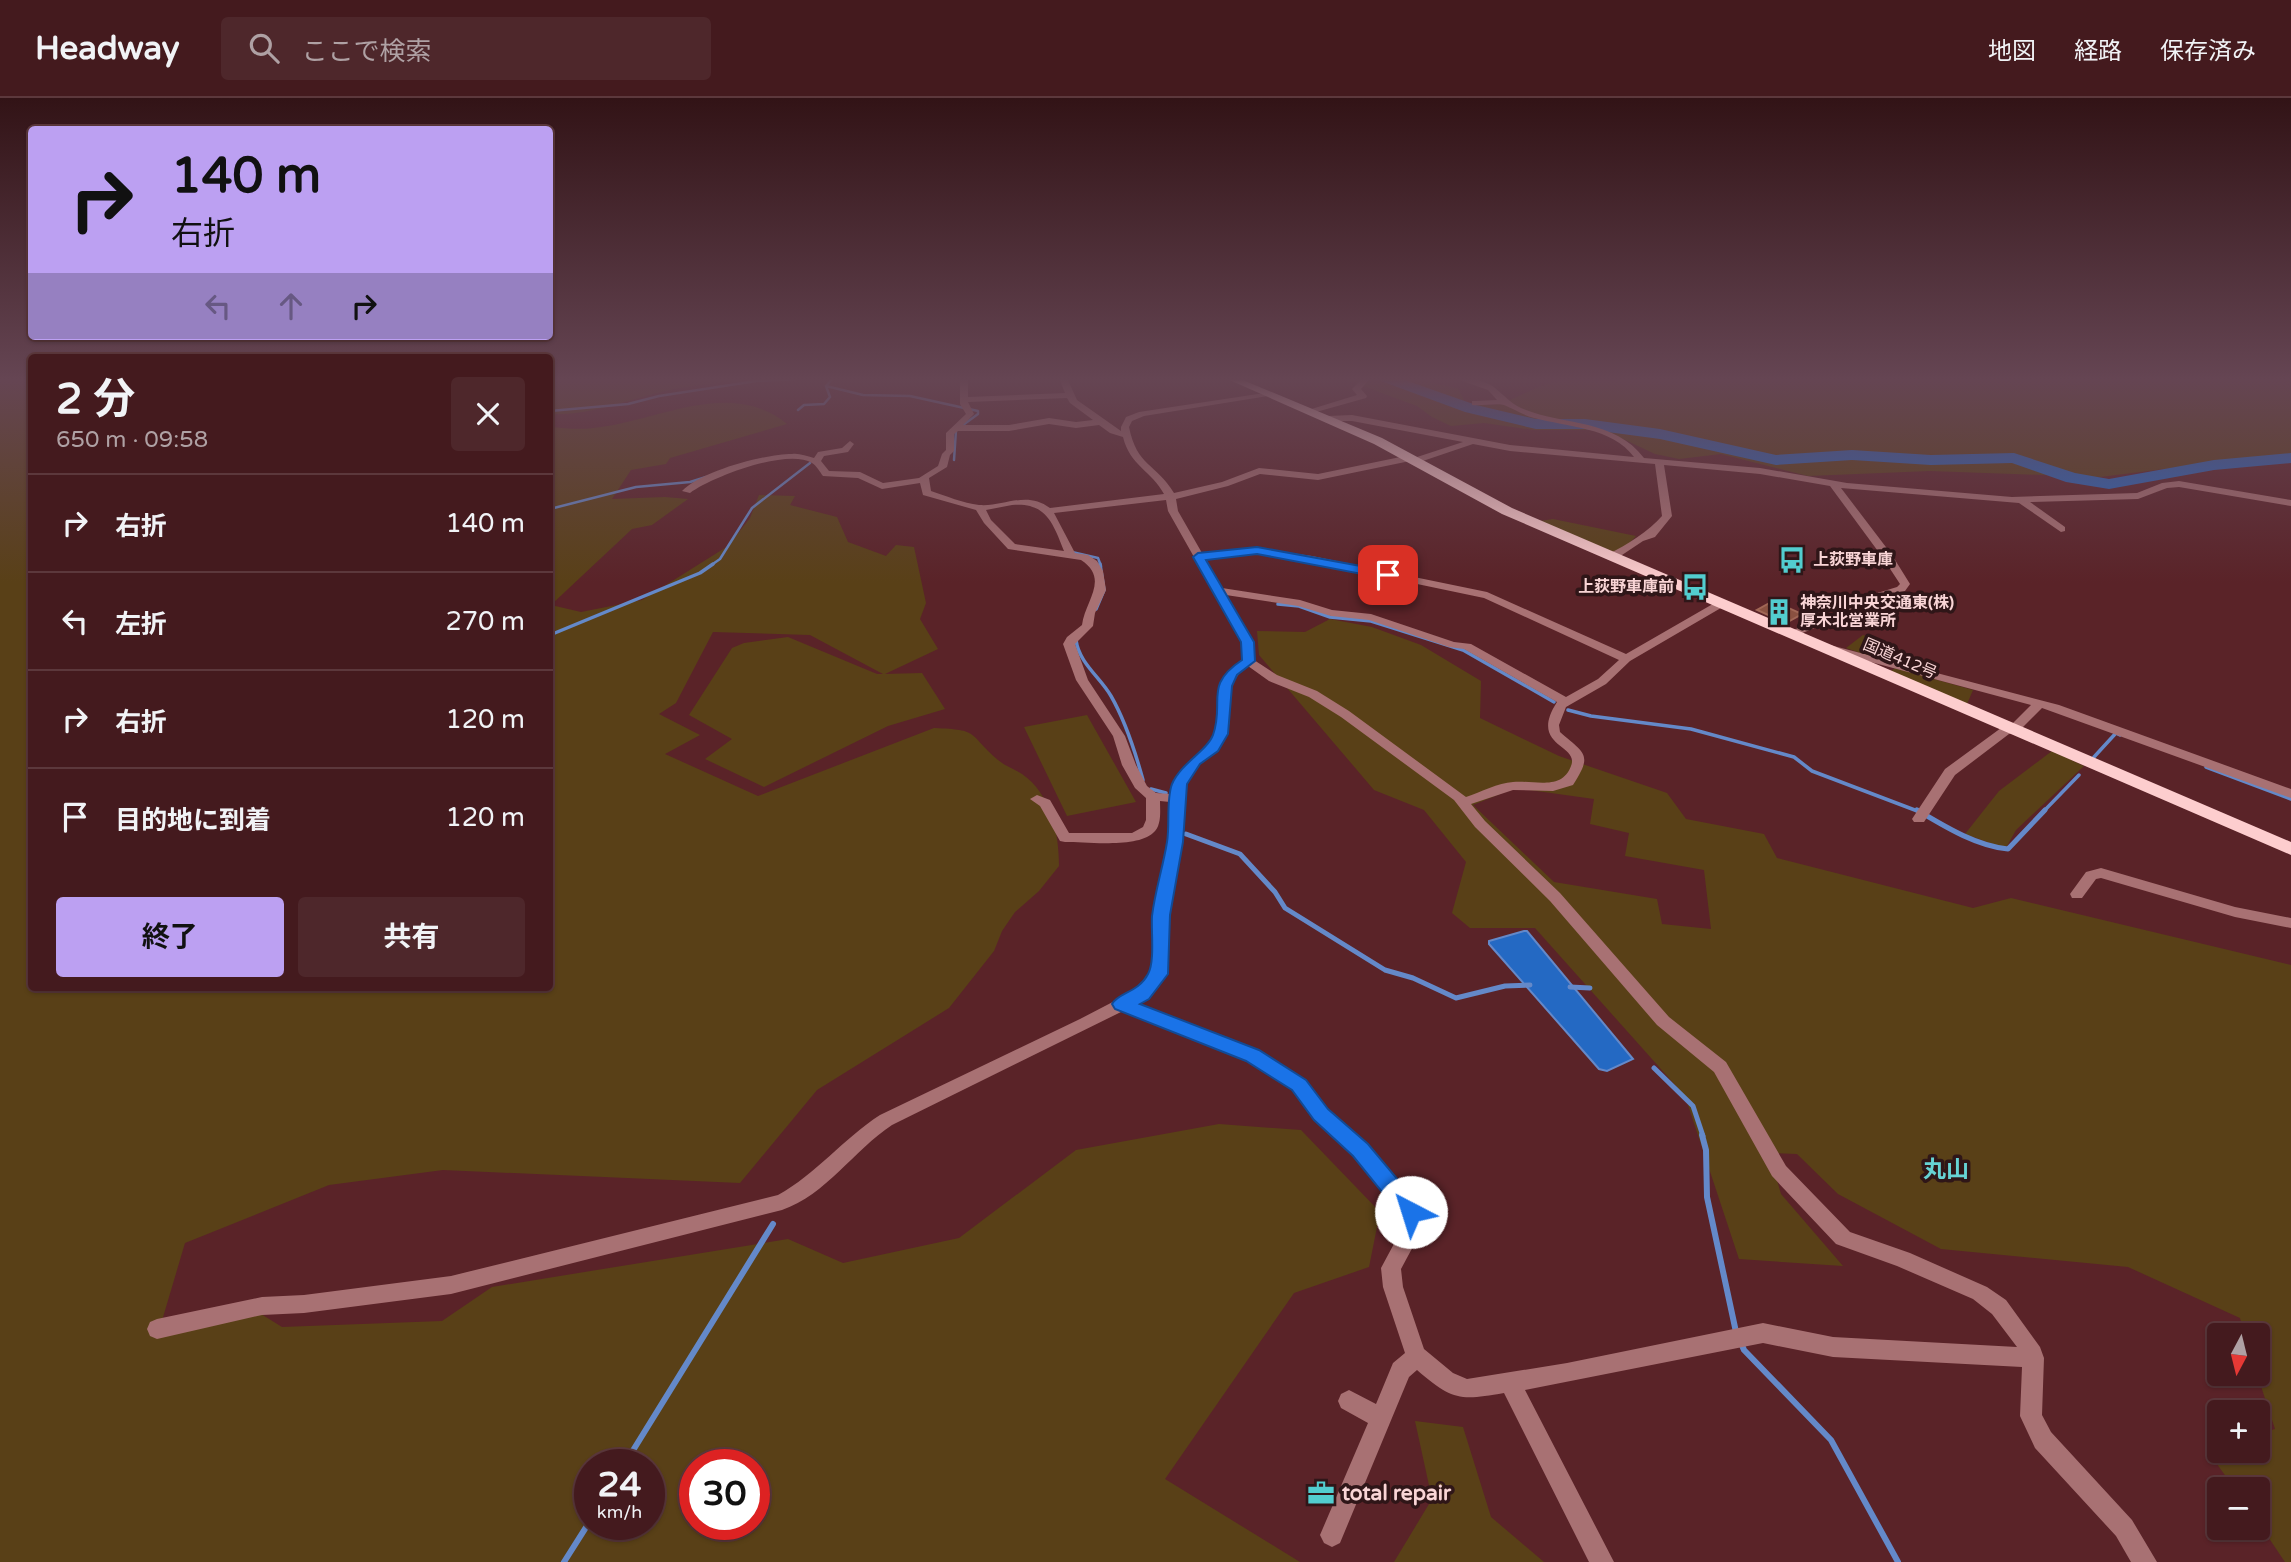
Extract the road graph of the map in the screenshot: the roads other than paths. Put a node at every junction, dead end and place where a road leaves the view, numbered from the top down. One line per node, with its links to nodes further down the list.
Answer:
1 (848, 446): 13 (street)
2 (950, 446): 16 (street)
3 (1131, 446): 19 (street)
4 (1384, 446): 11 (highway, 国道412号)
5 (1458, 446): 11 (street)
6 (1499, 446): 10 (street)
7 (1608, 446): 10 (street)
8 (1631, 446): 12 (street)
9 (750, 453): 15 (street)
10 (1607, 456): 12 (street)
11 (1412, 460): 19 (street); 26 (highway, 国道412号)
12 (1641, 460): 14 (street)
13 (816, 461): 15 (street); 16 (street)
14 (1659, 462): 17 (street); 26 (street)
15 (760, 464): 18 (street)
16 (924, 480): 22 (street)
17 (1833, 484): 20 (street); 30 (street)
18 (685, 490)
19 (1171, 496): 23 (street); 27 (street)
20 (2022, 501): 21 (street); 24 (street)
21 (2291, 503)
22 (984, 507): 23 (street); 25 (street)
23 (1047, 511): 25 (street)
24 (2061, 530)
25 (1069, 552): 40 (street)
26 (1612, 556): 29 (highway, 国道412号)
27 (1198, 557): 28 (street); 32 (street)
28 (1217, 590): 33 (street); 34 (street)
29 (1722, 603): 30 (highway, 国道412号); 32 (street)
30 (1793, 634): 31 (highway, 国道412号)
31 (1822, 646): 35 (street); 36 (highway, 国道412号)
32 (1626, 659): 34 (street)
33 (1248, 661): 41 (street); 43 (street)
34 (1566, 702): 37 (street)
35 (2039, 705): 36 (street); 38 (street)
36 (2014, 729): 44 (street); 45 (highway, 国道412号)
37 (1505, 788): 39 (street); 43 (street)
38 (2291, 794)
39 (1552, 796)
40 (1154, 797): 41 (street); 42 (street)
41 (1176, 798): 48 (street)
42 (1037, 799)
43 (1463, 802): 51 (street)
44 (1922, 817)
45 (2291, 849)
46 (2077, 894): 47 (street)
47 (2291, 923)
48 (1122, 1004): 49 (street); 50 (street)
49 (157, 1329)
50 (1417, 1356): 52 (street); 54 (street)
51 (2033, 1358): 52 (street); 57 (street)
52 (1510, 1382): 56 (street)
53 (1349, 1401): 54 (street)
54 (1381, 1419): 55 (street)
55 (1332, 1535)
56 (1602, 1562)
57 (2145, 1562)

